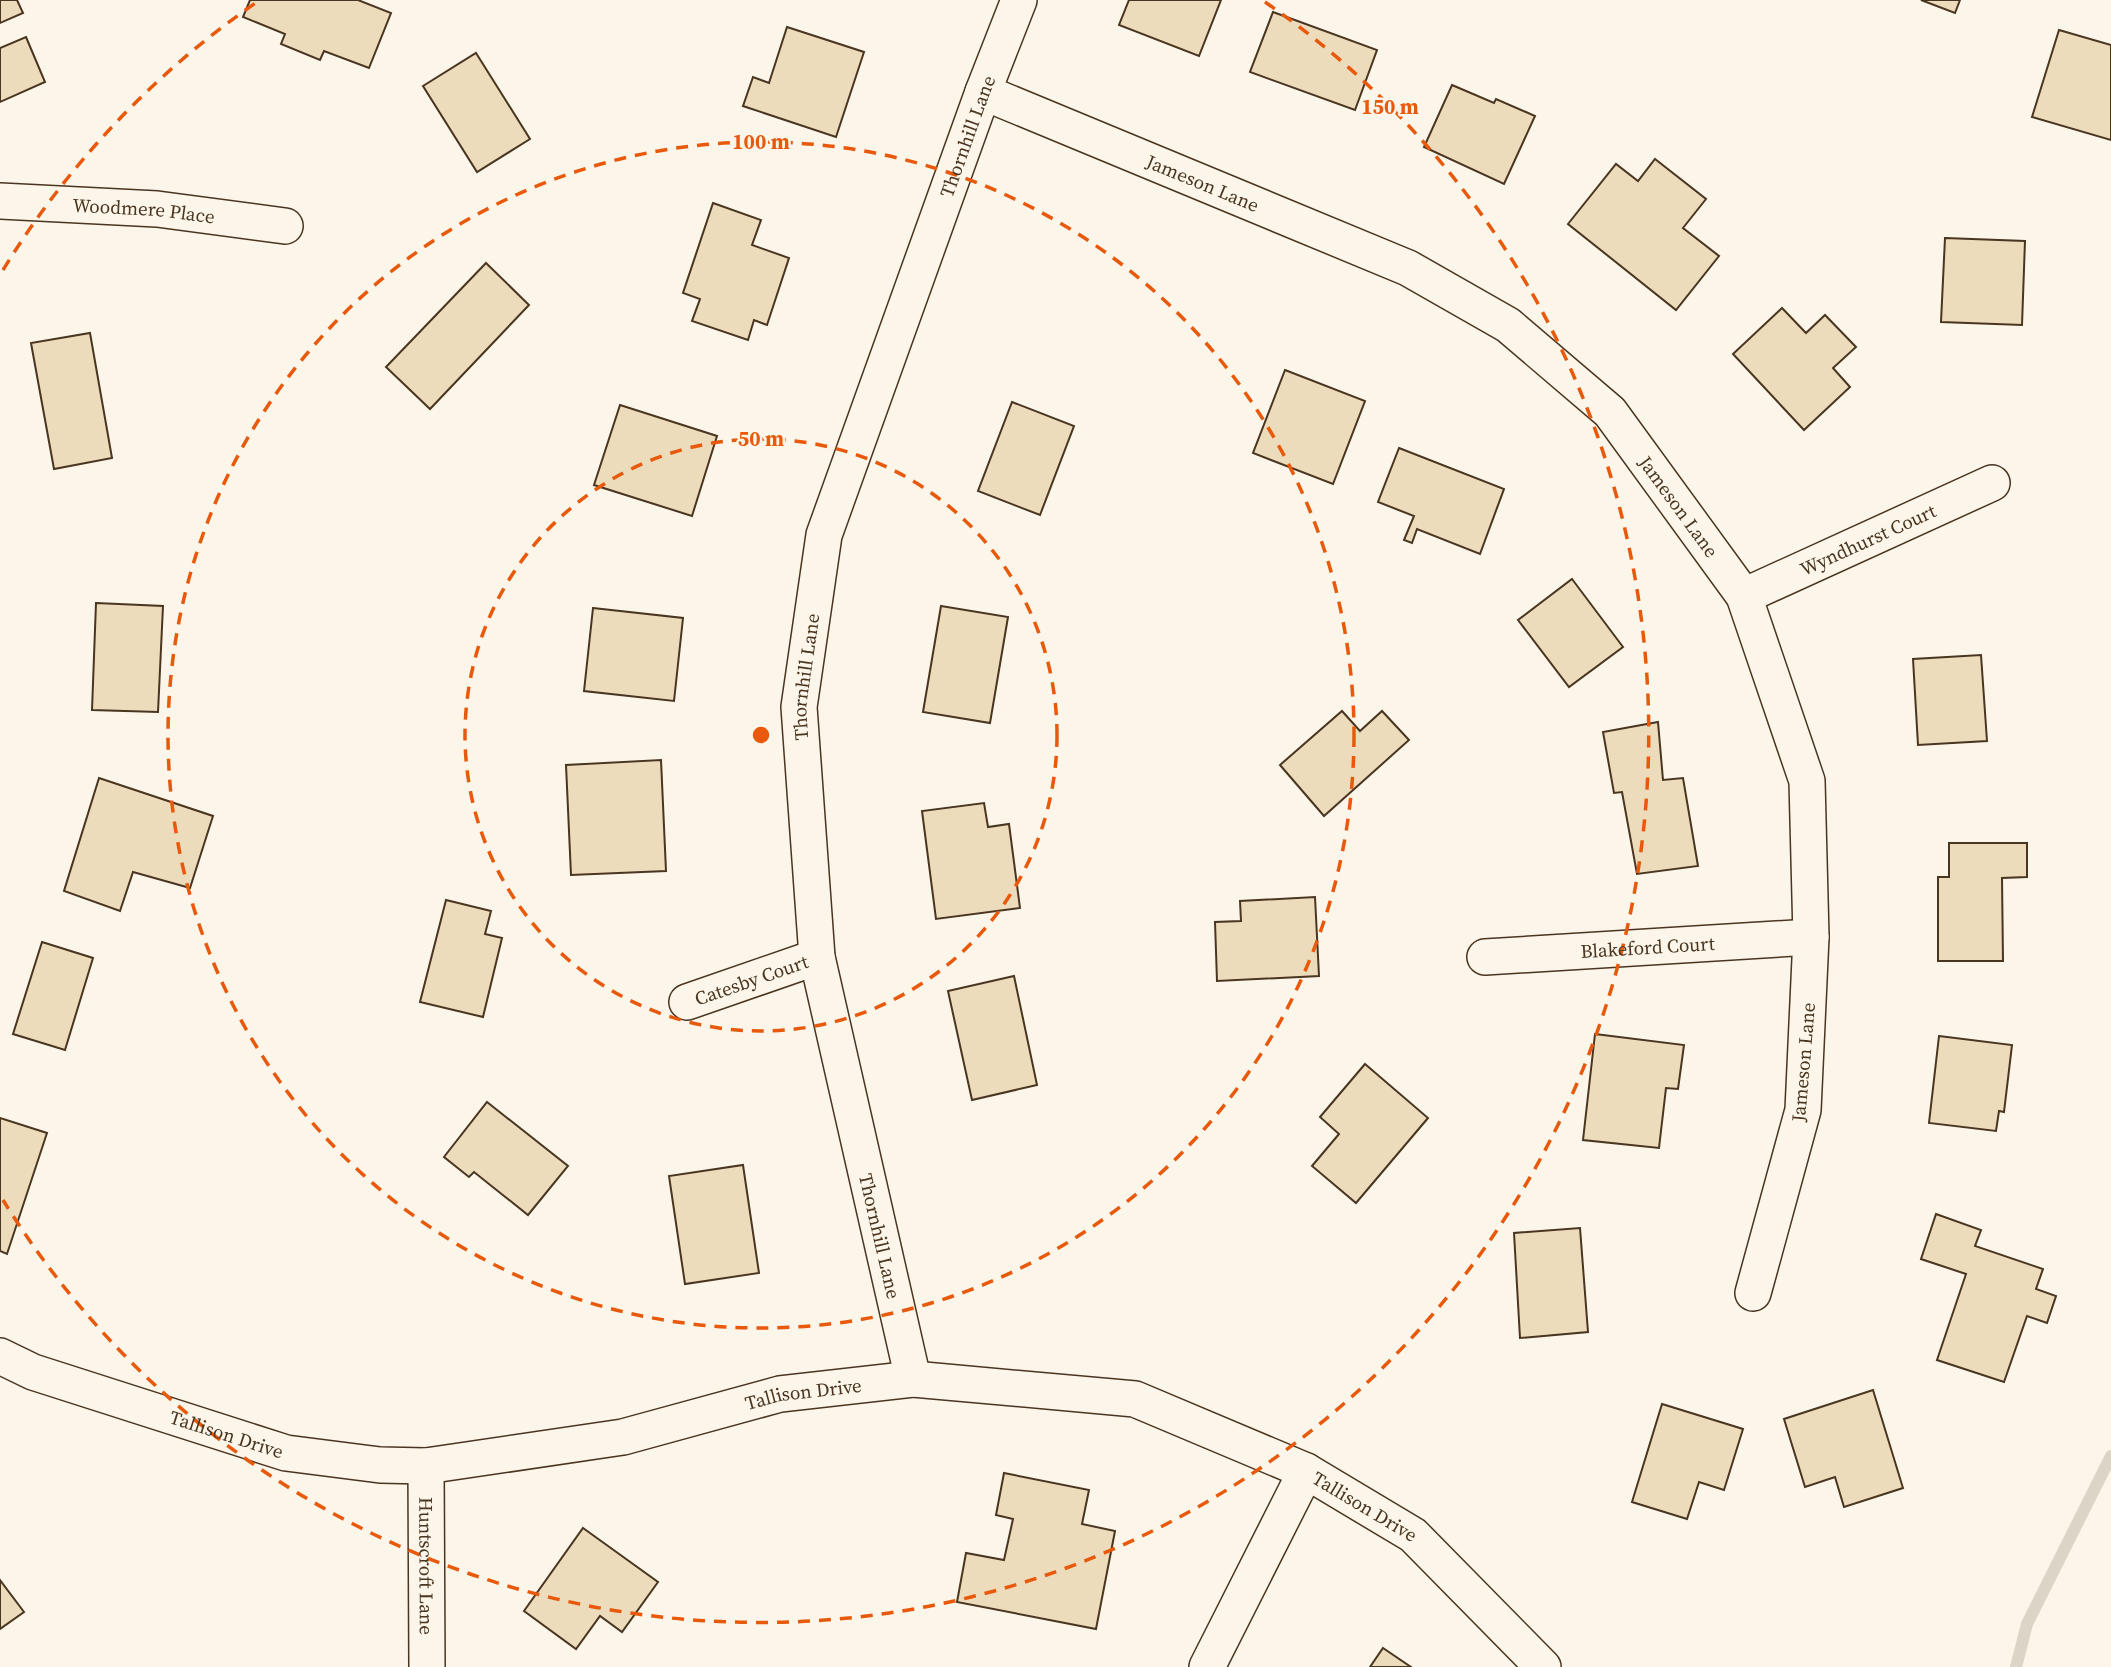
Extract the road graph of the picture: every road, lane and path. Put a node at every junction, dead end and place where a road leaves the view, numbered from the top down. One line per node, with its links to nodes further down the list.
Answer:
1 (1019, 0): 2 (street, Thornhill Lane)
2 (983, 92): 6 (street, Jameson Lane); 8 (street, Thornhill Lane)
3 (0, 201): 4 (street, Woodmere Place)
4 (285, 226)
5 (1992, 483): 6 (street, Wyndhurst Court)
6 (1744, 596): 7 (street, Jameson Lane)
7 (1811, 937): 9 (street, Blakeford Court); 11 (street, Jameson Lane)
8 (817, 957): 10 (street, Catesby Court); 13 (street, Thornhill Lane)
9 (1485, 957)
10 (687, 1002)
11 (1753, 1293)
12 (0, 1356): 14 (street, Tallison Drive)
13 (913, 1378): 14 (street, Tallison Drive); 15 (street, Tallison Drive)
14 (426, 1466): 16 (street, Huntscroft Lane)
15 (1307, 1471): 17 (street); 18 (street, Tallison Drive)
16 (427, 1667)
17 (1207, 1667)
18 (1543, 1667)

